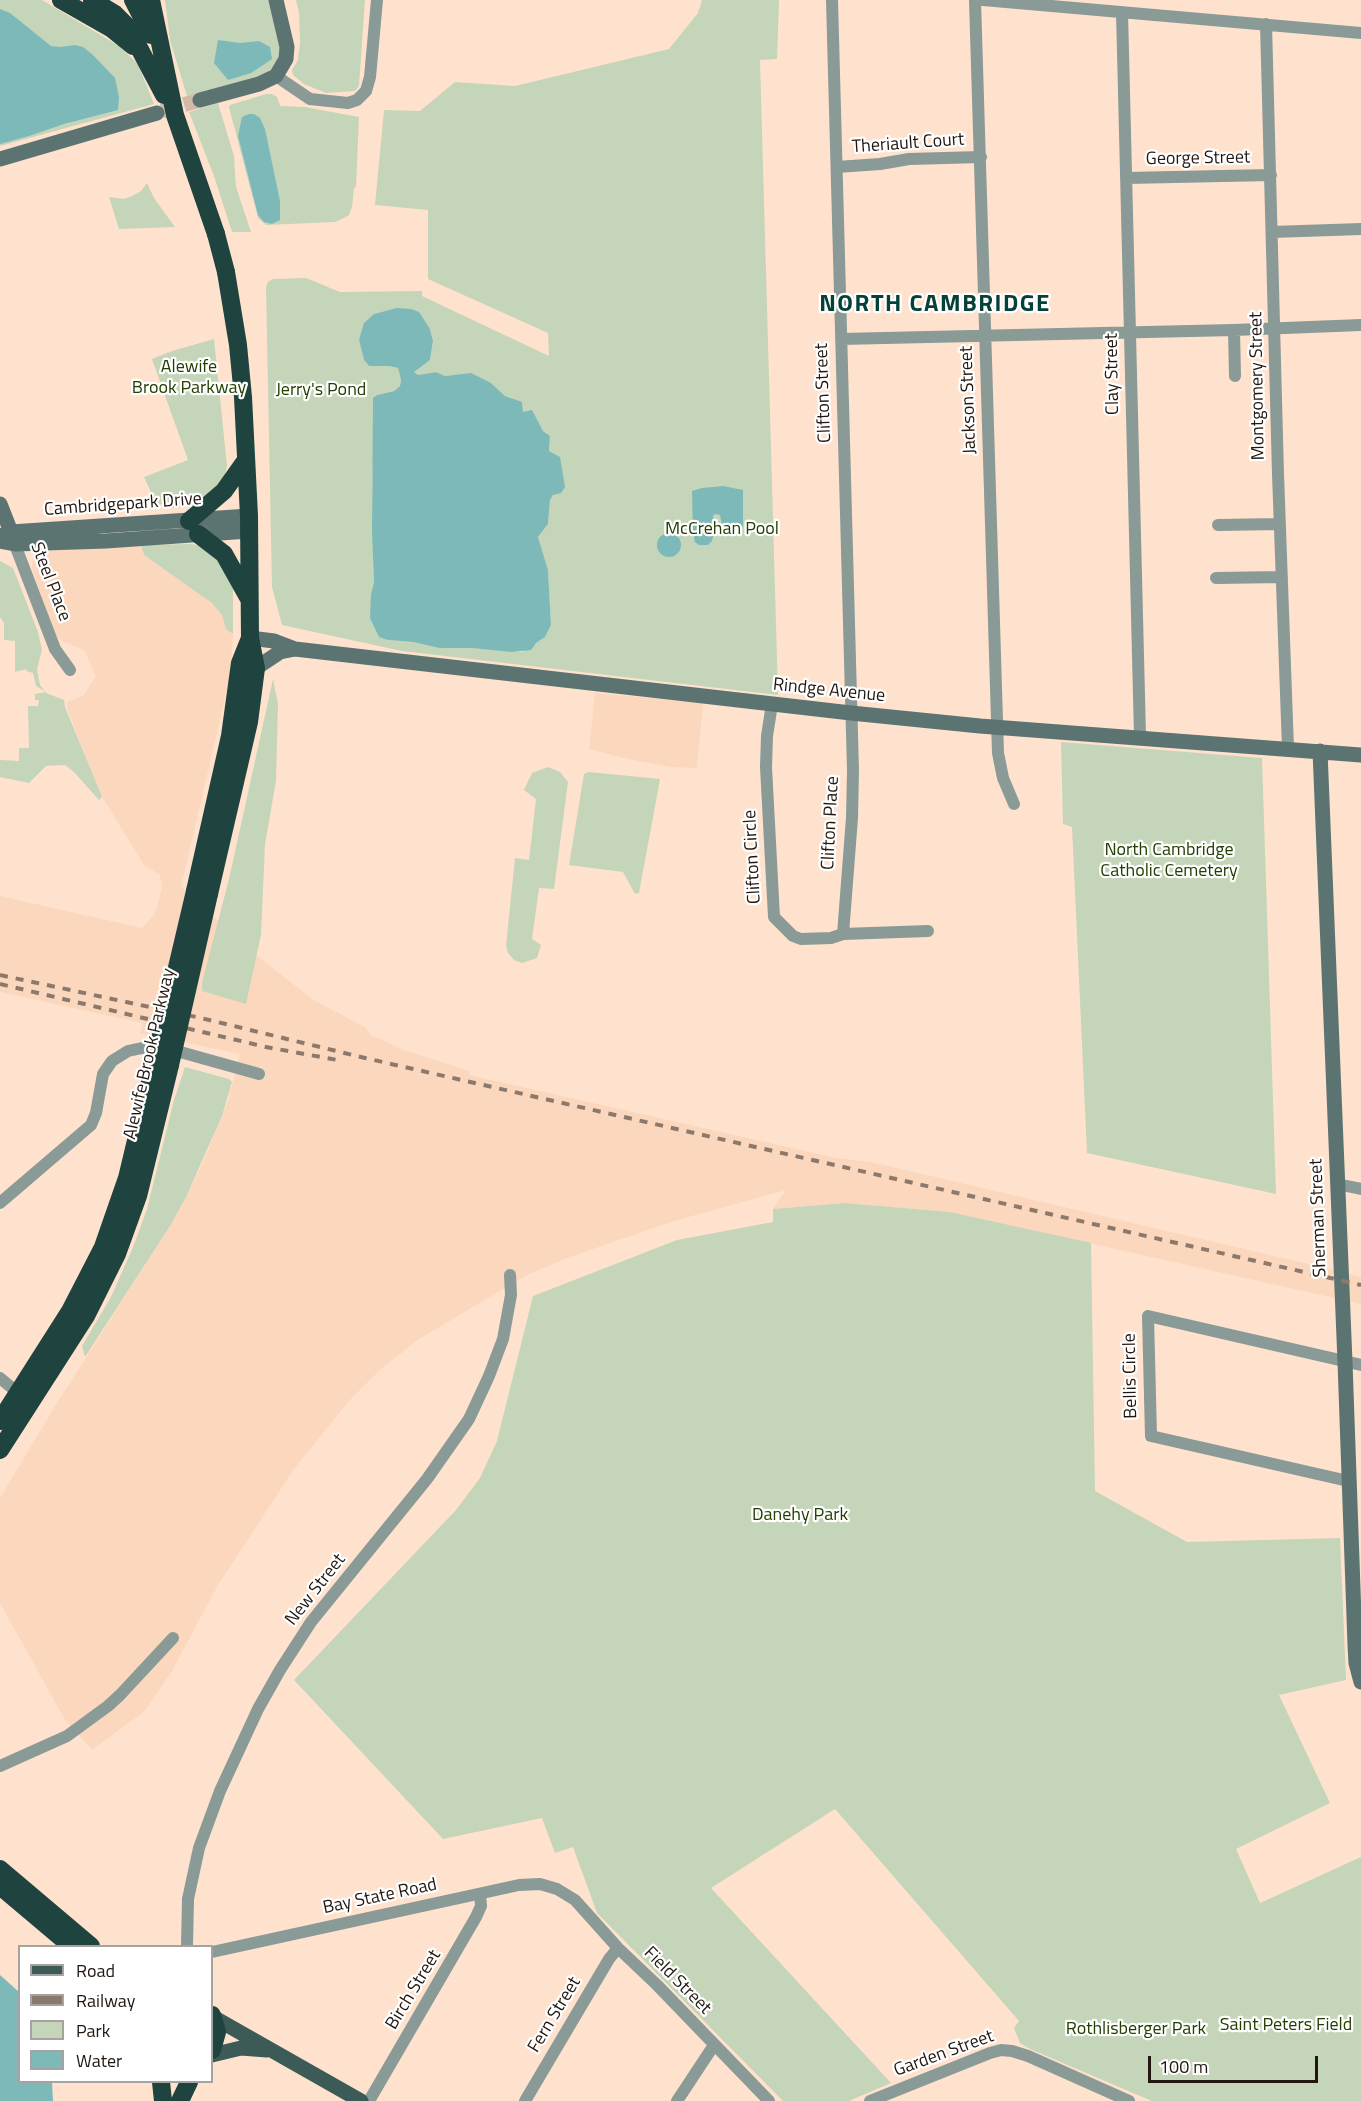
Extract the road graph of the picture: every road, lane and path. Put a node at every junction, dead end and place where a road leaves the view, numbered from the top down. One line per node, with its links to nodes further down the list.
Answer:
1 (61, 0): 14 (highway)
2 (92, 0): 14 (highway, Alewife Brook Parkway)
3 (133, 0): 13 (highway)
4 (151, 0): 13 (highway, Alewife Brook Parkway)
5 (276, 0): 15 (street)
6 (377, 0): 15 (street)
7 (832, 0): 21 (street, Clifton Street)
8 (975, 0): 19 (street, Jackson Street)
9 (983, 0): 10 (street)
10 (1122, 12): 11 (street); 23 (street, Clay Street)
11 (1266, 24): 12 (street); 22 (street, Montgomery Street)
12 (1361, 33)
13 (163, 58): 18 (highway, Alewife Brook Parkway)
14 (154, 75): 18 (highway, Alewife Brook Parkway)
15 (276, 76): 16 (street)
16 (200, 100)
17 (157, 112): 20 (street)
18 (175, 115): 33 (highway, Alewife Brook Parkway, bridge)
19 (981, 157): 21 (street, Theriault Court); 30 (street, Jackson Street)
20 (0, 159)
21 (837, 167): 31 (street, Clifton Street)
22 (1271, 175): 23 (street, George Street); 25 (street, Montgomery Street)
23 (1125, 178): 29 (street, Clay Street)
24 (1361, 230): 25 (street)
25 (1272, 232): 27 (street, Montgomery Street)
26 (1361, 325): 27 (street)
27 (1275, 328): 28 (street); 36 (street, Montgomery Street)
28 (1234, 330): 29 (street); 32 (street)
29 (1131, 331): 30 (street); 50 (street, Clay Street)
30 (985, 335): 31 (street); 49 (street, Jackson Street)
31 (841, 339): 48 (street, Clifton Street)
32 (1235, 376)
33 (246, 460): 35 (highway, Alewife Brook Parkway); 38 (highway)
34 (0, 504): 39 (street, Steel Place)
35 (249, 524): 38 (street, Cambridgepark Drive); 42 (highway, Alewife Brook Parkway)
36 (1280, 524): 37 (street); 40 (street, Montgomery Street)
37 (1218, 525)
38 (194, 528): 39 (street, Cambridgepark Drive); 42 (highway)
39 (6, 538): 46 (street, Steel Place)
40 (1282, 577): 41 (street); 51 (street, Montgomery Street)
41 (1216, 578)
42 (250, 601): 43 (highway, Alewife Brook Parkway)
43 (250, 638): 44 (street, Rindge Avenue); 45 (highway, Alewife Brook Parkway); 55 (highway, Alewife Brook Parkway)
44 (295, 649): 45 (street, Rindge Avenue); 47 (street, Rindge Avenue)
45 (256, 668): 55 (highway, Alewife Brook Parkway)
46 (70, 670)
47 (772, 704): 48 (street, Rindge Avenue); 57 (street, Clifton Circle)
48 (851, 713): 49 (street, Rindge Avenue); 57 (street, Clifton Place)
49 (997, 727): 50 (street, Rindge Avenue); 54 (street, Jackson Street)
50 (1140, 736): 51 (street, Rindge Avenue)
51 (1288, 748): 52 (street, Rindge Avenue)
52 (1320, 751): 53 (street, Rindge Avenue); 60 (street, Sherman Street)
53 (1361, 755)
54 (1014, 804)
55 (202, 893): 58 (highway, Alewife Brook Parkway, bridge)
56 (928, 931): 57 (street, Clifton Circle)
57 (843, 934)
58 (162, 1063): 67 (highway, Alewife Brook Parkway); 69 (highway, Alewife Brook Parkway)
59 (259, 1074): 62 (street)
60 (1337, 1184): 61 (street); 64 (street, Sherman Street)
61 (1361, 1190)
62 (0, 1203)
63 (510, 1275): 81 (street, New Street)
64 (1345, 1362): 65 (street); 70 (street, Sherman Street); 70 (street, Bellis Circle)
65 (1361, 1365)
66 (0, 1378): 67 (street)
67 (18, 1394): 68 (highway, Alewife Brook Parkway)
68 (0, 1421)
69 (0, 1450)
70 (1348, 1481): 71 (street, Sherman Street)
71 (1356, 1548): 73 (street, Sherman Street)
72 (173, 1638): 74 (street)
73 (1361, 1682)
74 (0, 1766)
75 (0, 1869): 80 (highway)
76 (0, 1886): 79 (highway)
77 (557, 1889): 78 (street, Bay State Road); 82 (street, Field Street)
78 (480, 1894): 83 (street, Bay State Road); 96 (street, Birch Street)
79 (69, 1945)
80 (89, 1945)
81 (187, 1945)
82 (618, 1948): 86 (street, Field Street); 97 (street, Fern Street)
83 (213, 1952)
84 (213, 2017): 88 (main road)
85 (213, 2019): 87 (highway)
86 (714, 2044): 98 (street); 99 (street, Field Street)
87 (213, 2046)
88 (276, 2051): 89 (main road); 95 (main road)
89 (213, 2055)
90 (161, 2083): 93 (highway)
91 (189, 2083): 94 (highway)
92 (1114, 2098): 100 (street, Garden Street); 101 (street, Garden Street)
93 (163, 2101)
94 (180, 2101)
95 (361, 2101)
96 (369, 2101)
97 (525, 2101)
98 (677, 2101)
99 (770, 2101)
100 (870, 2101)
101 (1129, 2101)

